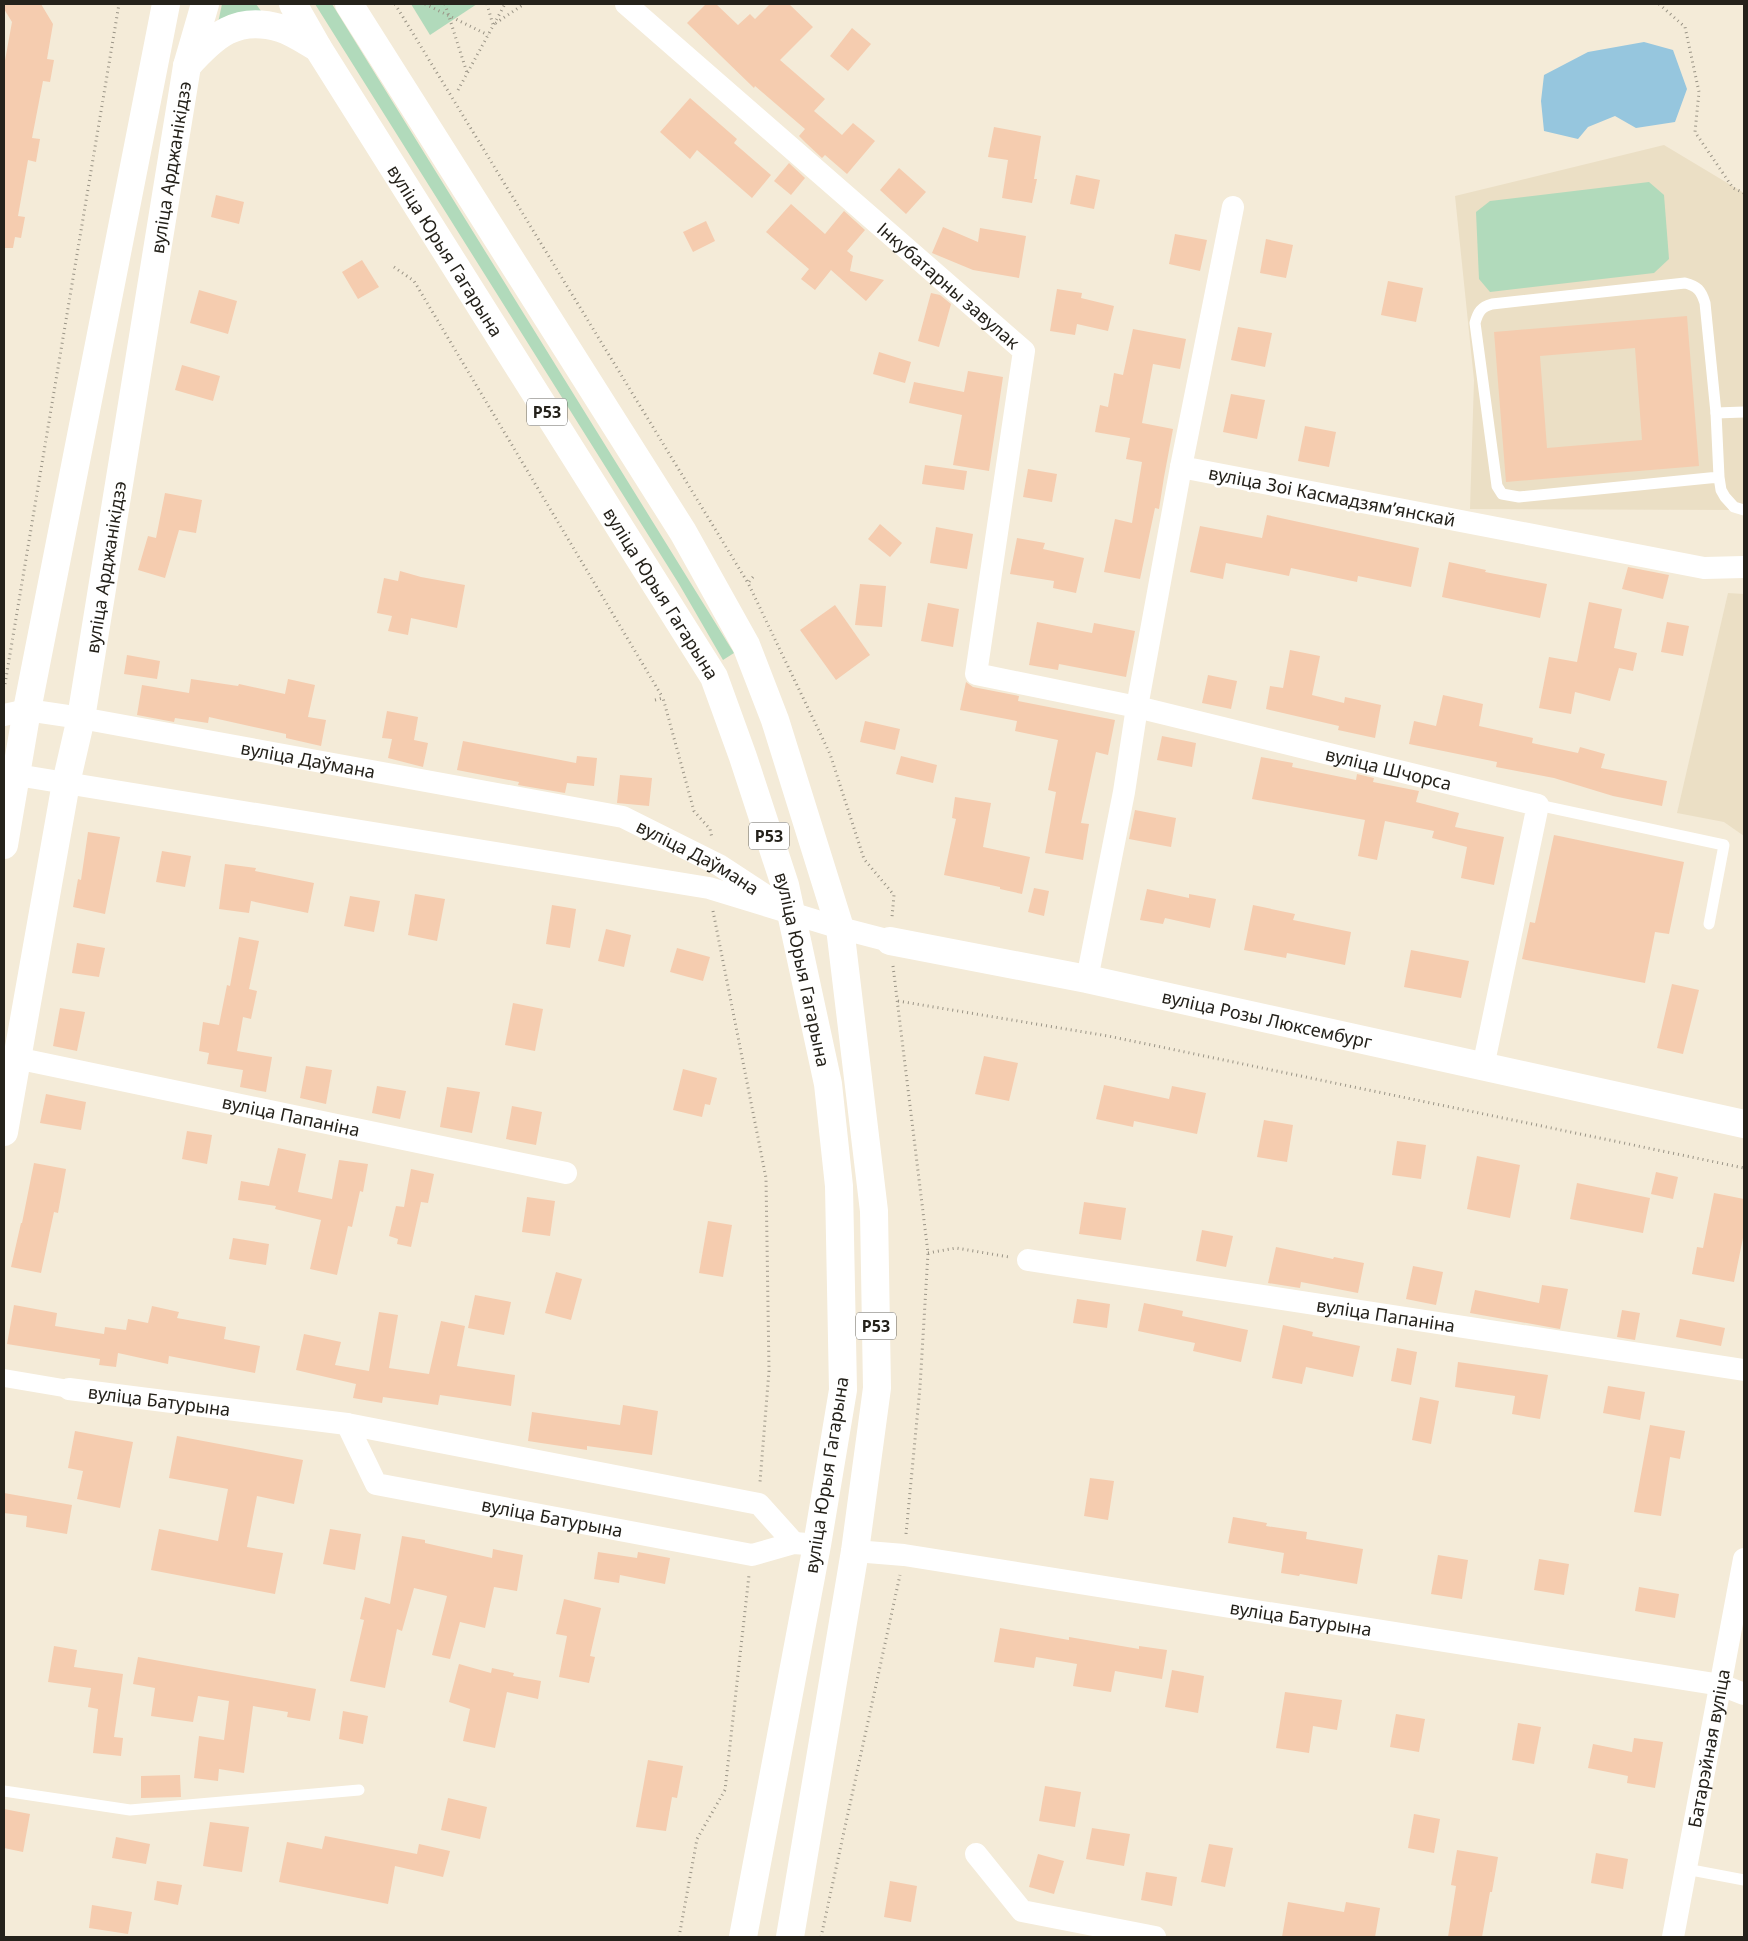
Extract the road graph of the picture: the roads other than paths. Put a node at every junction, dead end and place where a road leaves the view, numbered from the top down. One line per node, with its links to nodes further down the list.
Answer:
1 (166, 4): 17 (main road, вуліца Арджанікідзэ)
2 (205, 4): 7 (main road, вуліца Арджанікідзэ)
3 (293, 4): 6 (main road, вуліца Юрыя Гагарына / Р53)
4 (349, 4): 25 (main road, вуліца Юрыя Гагарына / Р53)
5 (626, 4): 15 (street, Інкубатарны завулак)
6 (318, 48): 7 (main road); 23 (main road, вуліца Юрыя Гагарына / Р53)
7 (186, 66): 18 (main road, вуліца Арджанікідзэ)
8 (1233, 207): 11 (street)
9 (1744, 412): 10 (lane)
10 (1716, 413): 12 (lane); 12 (lane)
11 (1181, 467): 14 (street, вуліца Зоі Касмадзямʼянскай); 16 (street)
12 (1718, 477): 13 (lane)
13 (1744, 510)
14 (1744, 568)
15 (976, 674): 16 (street, вуліца Шчорса)
16 (1137, 706): 21 (street, вуліца Шчорса); 27 (street)
17 (16, 712): 18 (street, вуліца Даўмана); 19 (main road, вуліца Арджанікідзэ)
18 (81, 718): 20 (main road, вуліца Арджанікідзэ); 23 (street, вуліца Даўмана)
19 (17, 775): 20 (street, вуліца Даўмана); 22 (main road, вуліца Арджанікідзэ)
20 (66, 783): 23 (street, вуліца Даўмана); 28 (main road, вуліца Арджанікідзэ)
21 (1538, 805): 24 (lane); 29 (street)
22 (4, 845)
23 (790, 912): 25 (street, вуліца Розы Люксембург); 38 (main road, вуліца Юрыя Гагарына / Р53)
24 (1709, 924)
25 (840, 928): 26 (street, вуліца Розы Люксембург); 39 (main road, вуліца Юрыя Гагарына / Р53)
26 (890, 941): 27 (main road, вуліца Розы Люксембург)
27 (1087, 979): 29 (main road, вуліца Розы Люксембург)
28 (16, 1058): 31 (main road, вуліца Арджанікідзэ); 32 (street, вуліца Папаніна)
29 (1483, 1067): 30 (main road, вуліца Розы Люксембург)
30 (1744, 1124)
31 (4, 1132)
32 (566, 1173)
33 (1028, 1260): 34 (street, вуліца Папаніна)
34 (1744, 1370)
35 (4, 1378): 36 (street, вуліца Батурына)
36 (69, 1389): 37 (street, вуліца Батурына)
37 (347, 1424): 38 (street, вуліца Батурына); 38 (street, вуліца Батурына)
38 (805, 1544): 48 (main road, вуліца Юрыя Гагарына / Р53)
39 (855, 1551): 41 (street, вуліца Батурына); 49 (main road, вуліца Юрыя Гагарына / Р53)
40 (1744, 1559): 41 (street, Батарэйная вуліца)
41 (1720, 1685): 42 (street, вуліца Батурына); 46 (street, Батарэйная вуліца)
42 (1744, 1694)
43 (359, 1790): 44 (lane)
44 (4, 1791)
45 (976, 1854): 50 (street)
46 (1686, 1869): 47 (lane); 51 (street, Батарэйная вуліца)
47 (1744, 1880)
48 (743, 1937)
49 (790, 1937)
50 (1156, 1937)
51 (1673, 1937)

